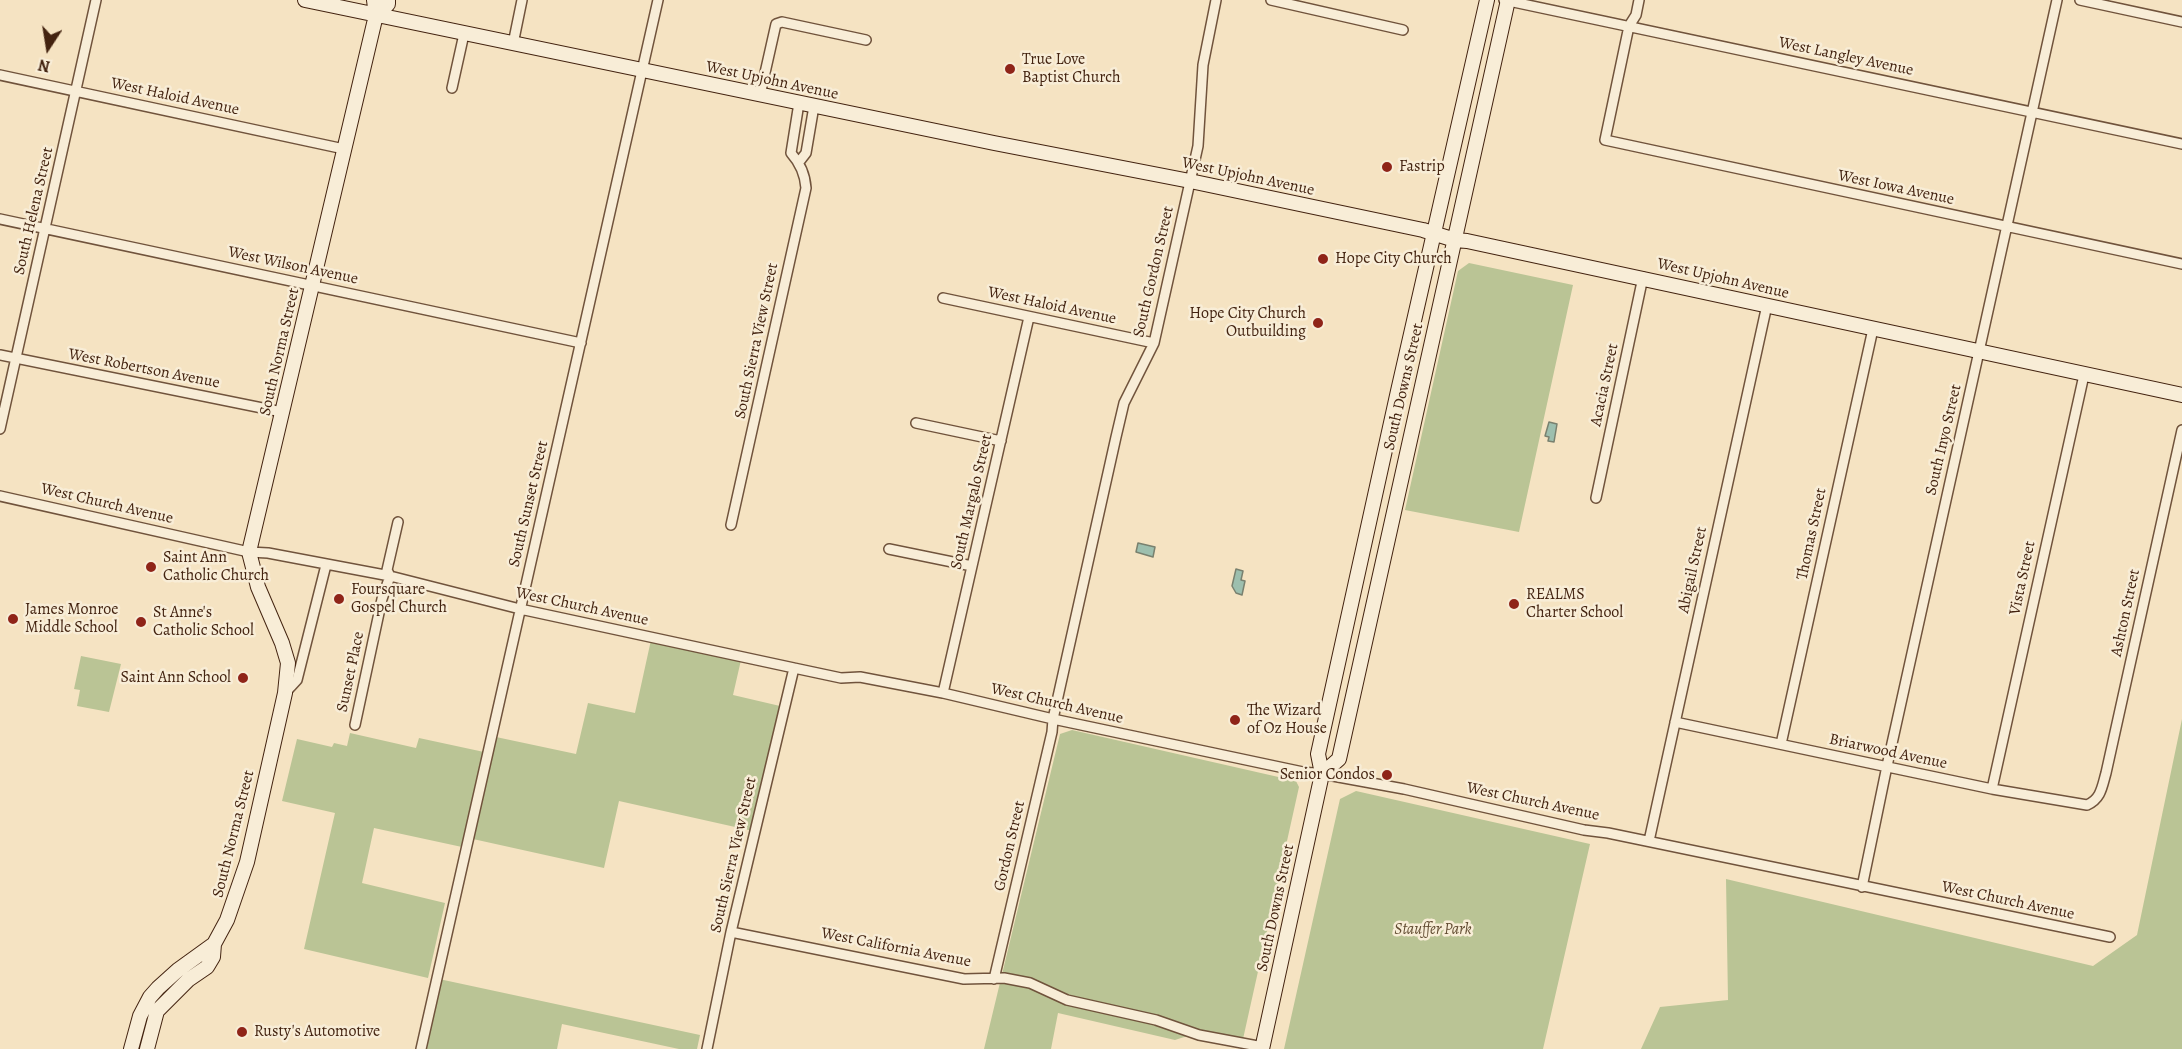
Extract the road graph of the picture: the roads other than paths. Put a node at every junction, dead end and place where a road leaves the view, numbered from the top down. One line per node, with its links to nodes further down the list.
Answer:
1 (96, 0): 24 (street, South Helena Street)
2 (305, 0): 14 (main road, West Upjohn Avenue)
3 (374, 0): 14 (main road, South Norma Street)
4 (388, 0): 14 (main road, South Norma Street)
5 (522, 0): 20 (street)
6 (658, 0): 21 (street, South Sunset Street)
7 (1216, 0): 32 (street, South Gordon Street)
8 (1271, 0): 17 (street)
9 (1487, 0): 36 (main road, South Downs Street)
10 (1506, 0): 16 (street, West Langley Avenue); 37 (main road, South Downs Street)
11 (1639, 0): 16 (street)
12 (2057, 0): 28 (street, South Inyo Street)
13 (2080, 0): 15 (street)
14 (376, 15): 18 (main road, West Upjohn Avenue); 30 (main road, South Norma Street)
15 (2182, 22)
16 (1629, 26): 28 (street, West Langley Avenue); 35 (street, West Iowa Avenue)
17 (1403, 30)
18 (464, 34): 20 (main road, West Upjohn Avenue); 23 (street)
19 (866, 40): 25 (street)
20 (513, 44): 21 (main road, West Upjohn Avenue)
21 (642, 71): 25 (main road, West Upjohn Avenue); 45 (street, South Sunset Street)
22 (0, 75): 24 (street, West Haloid Avenue)
23 (452, 88)
24 (76, 91): 30 (street, West Haloid Avenue); 34 (street, South Helena Street)
25 (760, 95): 26 (main road, West Upjohn Avenue)
26 (799, 103): 27 (main road, West Upjohn Avenue); 31 (street, South Sierra View Street)
27 (814, 106): 31 (street); 32 (main road, West Upjohn Avenue)
28 (2033, 112): 29 (street, West Langley Avenue); 35 (street, South Inyo Street)
29 (2182, 144)
30 (344, 149): 40 (main road, South Norma Street)
31 (799, 162): 60 (street, South Sierra View Street)
32 (1190, 181): 36 (main road, West Upjohn Avenue); 46 (street, South Gordon Street)
33 (0, 219): 34 (street, West Wilson Avenue)
34 (45, 228): 40 (street, West Wilson Avenue); 49 (street, South Helena Street)
35 (2008, 228): 38 (street, West Iowa Avenue); 47 (street, South Inyo Street)
36 (1433, 234): 37 (main road, West Upjohn Avenue); 75 (main road, South Downs Street)
37 (1455, 240): 39 (main road, West Upjohn Avenue); 75 (main road, South Downs Street)
38 (2182, 264)
39 (1643, 278): 42 (main road, West Upjohn Avenue); 58 (street, Acacia Street)
40 (312, 285): 45 (street, West Wilson Avenue); 52 (main road, South Norma Street)
41 (943, 298): 43 (street, West Haloid Avenue)
42 (1767, 305): 44 (main road, West Upjohn Avenue); 71 (street, Abigail Street)
43 (1029, 317): 46 (street, West Haloid Avenue); 56 (street, South Margalo Street)
44 (1873, 329): 47 (main road, West Upjohn Avenue); 73 (street, Thomas Street)
45 (581, 343): 66 (street, South Sunset Street)
46 (1154, 343): 70 (street, South Gordon Street)
47 (1980, 351): 50 (main road, West Upjohn Avenue); 74 (street, South Inyo Street)
48 (0, 355): 49 (street, West Robertson Avenue)
49 (16, 358): 52 (street, West Robertson Avenue); 54 (street, South Helena Street)
50 (2084, 375): 51 (main road, West Upjohn Avenue); 76 (street, Vista Street)
51 (2182, 395)
52 (282, 412): 62 (main road, South Norma Street)
53 (916, 423): 56 (street)
54 (0, 429)
55 (2182, 430): 77 (street, Ashton Street)
56 (1001, 441): 64 (street, South Margalo Street)
57 (0, 496): 62 (street, West Church Avenue)
58 (1596, 498)
59 (398, 522): 65 (street, Sunset Place)
60 (731, 525)
61 (889, 549): 64 (street)
62 (249, 552): 63 (street, West Church Avenue); 68 (main road, South Norma Street)
63 (326, 565): 65 (street, West Church Avenue); 68 (street, South Norma Street)
64 (972, 566): 69 (street, South Margalo Street)
65 (390, 576): 66 (street, West Church Avenue); 72 (street, Sunset Place)
66 (520, 609): 67 (street, West Church Avenue); 87 (street, South Sunset Street)
67 (794, 668): 69 (street, West Church Avenue); 80 (street, South Sierra View Street)
68 (285, 693): 82 (main road, South Norma Street)
69 (943, 693): 70 (street, West Church Avenue)
70 (1053, 719): 75 (street, West Church Avenue); 83 (street, Gordon Street)
71 (1675, 722): 73 (street, Briarwood Avenue); 78 (street, Abigail Street)
72 (355, 725)
73 (1781, 744): 74 (street, Briarwood Avenue)
74 (1887, 766): 76 (street, Briarwood Avenue); 79 (street, South Inyo Street)
75 (1322, 774): 78 (street, West Church Avenue); 84 (main road, South Downs Street)
76 (1992, 789): 77 (street, Briarwood Avenue)
77 (2095, 801)
78 (1649, 841): 79 (street, West Church Avenue)
79 (1862, 887): 81 (street, West Church Avenue)
80 (731, 932): 83 (street, West California Avenue); 88 (street, South Sierra View Street)
81 (2110, 937)
82 (214, 944): 85 (main road, South Norma Street); 86 (main road, South Norma Street)
83 (994, 979): 84 (street, West California Avenue)
84 (1262, 1048)
85 (131, 1049)
86 (147, 1049)
87 (421, 1049)
88 (707, 1049)

